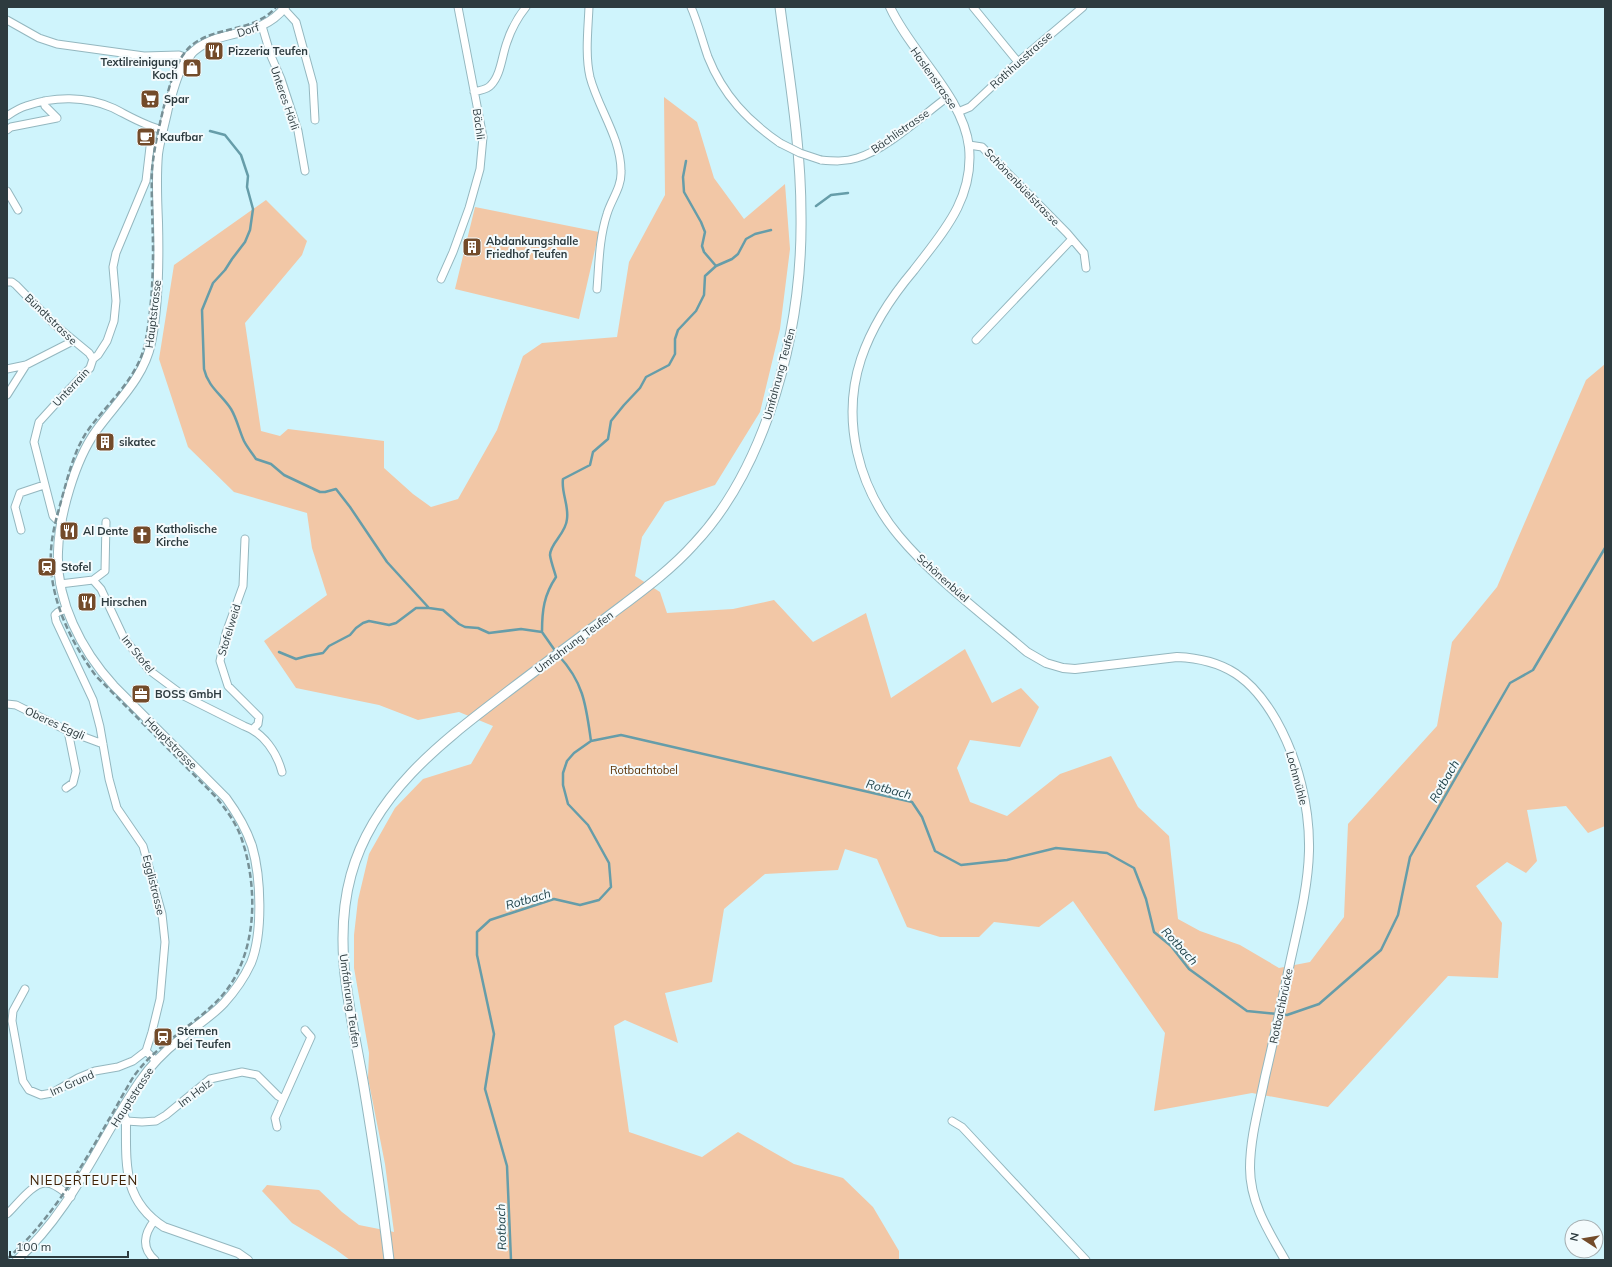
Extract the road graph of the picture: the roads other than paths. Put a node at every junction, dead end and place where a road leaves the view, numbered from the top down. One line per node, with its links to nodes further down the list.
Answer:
1 (458, 7): 14 (street, Bächli)
2 (526, 7): 14 (street)
3 (589, 7): 31 (street)
4 (691, 7): 15 (street, Bächlistrasse, bridge)
5 (780, 7): 70 (main road, Umfahrung Teufen)
6 (890, 7): 15 (street, Haslenstrasse)
7 (973, 7): 13 (street)
8 (1083, 7): 13 (street, Rothhusstrasse)
9 (284, 8): 11 (street, Dorf); 19 (street)
10 (7, 20): 12 (street)
11 (262, 26): 12 (street, Dorf); 24 (street, Unteres Hörli)
12 (188, 56): 21 (street, Hauptstrasse)
13 (1018, 62): 17 (street, Rothhusstrasse)
14 (474, 92): 29 (street, Bächli)
15 (948, 96): 17 (street, Haslenstrasse)
16 (44, 101): 18 (street); 20 (street); 21 (street)
17 (958, 112): 23 (street, Haslenstrasse)
18 (7, 116)
19 (315, 120)
20 (7, 130)
21 (163, 130): 22 (street, Hauptstrasse)
22 (160, 142): 35 (street, Unterrain); 40 (street, Hauptstrasse)
23 (968, 145): 27 (street, Schönenbüelstrasse); 32 (street, Haslenstrasse)
24 (305, 171)
25 (7, 191): 26 (street)
26 (18, 210)
27 (1072, 239): 28 (street, Schönenbüelstrasse); 33 (street)
28 (1086, 268)
29 (441, 279)
30 (7, 282): 34 (street, Bündtstrasse)
31 (597, 289)
32 (893, 298): 47 (street, Schönenbüel)
33 (976, 340)
34 (73, 342): 35 (street, Bündtstrasse); 36 (street)
35 (93, 359): 39 (street, Unterrain)
36 (26, 365): 37 (street); 38 (street)
37 (7, 369)
38 (7, 395)
39 (44, 485): 40 (street, Unterrain); 42 (street)
40 (62, 521): 45 (street, Hauptstrasse)
41 (106, 522): 44 (street)
42 (21, 530)
43 (244, 539): 49 (street, Stofelweid)
44 (93, 580): 45 (street); 49 (street, Im Stofel)
45 (60, 584): 46 (street, Hauptstrasse)
46 (66, 609): 51 (street, Egglistrasse); 58 (street, Hauptstrasse)
47 (1229, 669): 54 (street, Lochmühle)
48 (7, 704): 50 (street, Oberes Eggli)
49 (252, 729): 52 (street, Im Stofel)
50 (68, 731): 51 (street, Oberes Eggli); 53 (street)
51 (104, 744): 57 (street, Egglistrasse)
52 (282, 772)
53 (66, 788)
54 (1302, 910): 72 (street, Rotbachbrücke)
55 (25, 989): 57 (street, Im Grund)
56 (305, 1030): 59 (street)
57 (146, 1051): 58 (street)
58 (156, 1061): 60 (street, Hauptstrasse)
59 (283, 1099): 61 (street, Im Holz); 63 (street)
60 (120, 1114): 61 (street); 64 (street, Hauptstrasse)
61 (126, 1121): 66 (street)
62 (952, 1121): 71 (street)
63 (277, 1126)
64 (71, 1197): 65 (street); 67 (street, Hauptstrasse)
65 (7, 1214)
66 (154, 1221): 68 (street); 69 (street)
67 (17, 1260)
68 (155, 1260)
69 (248, 1260)
70 (389, 1260)
71 (1086, 1260)
72 (1285, 1260)

